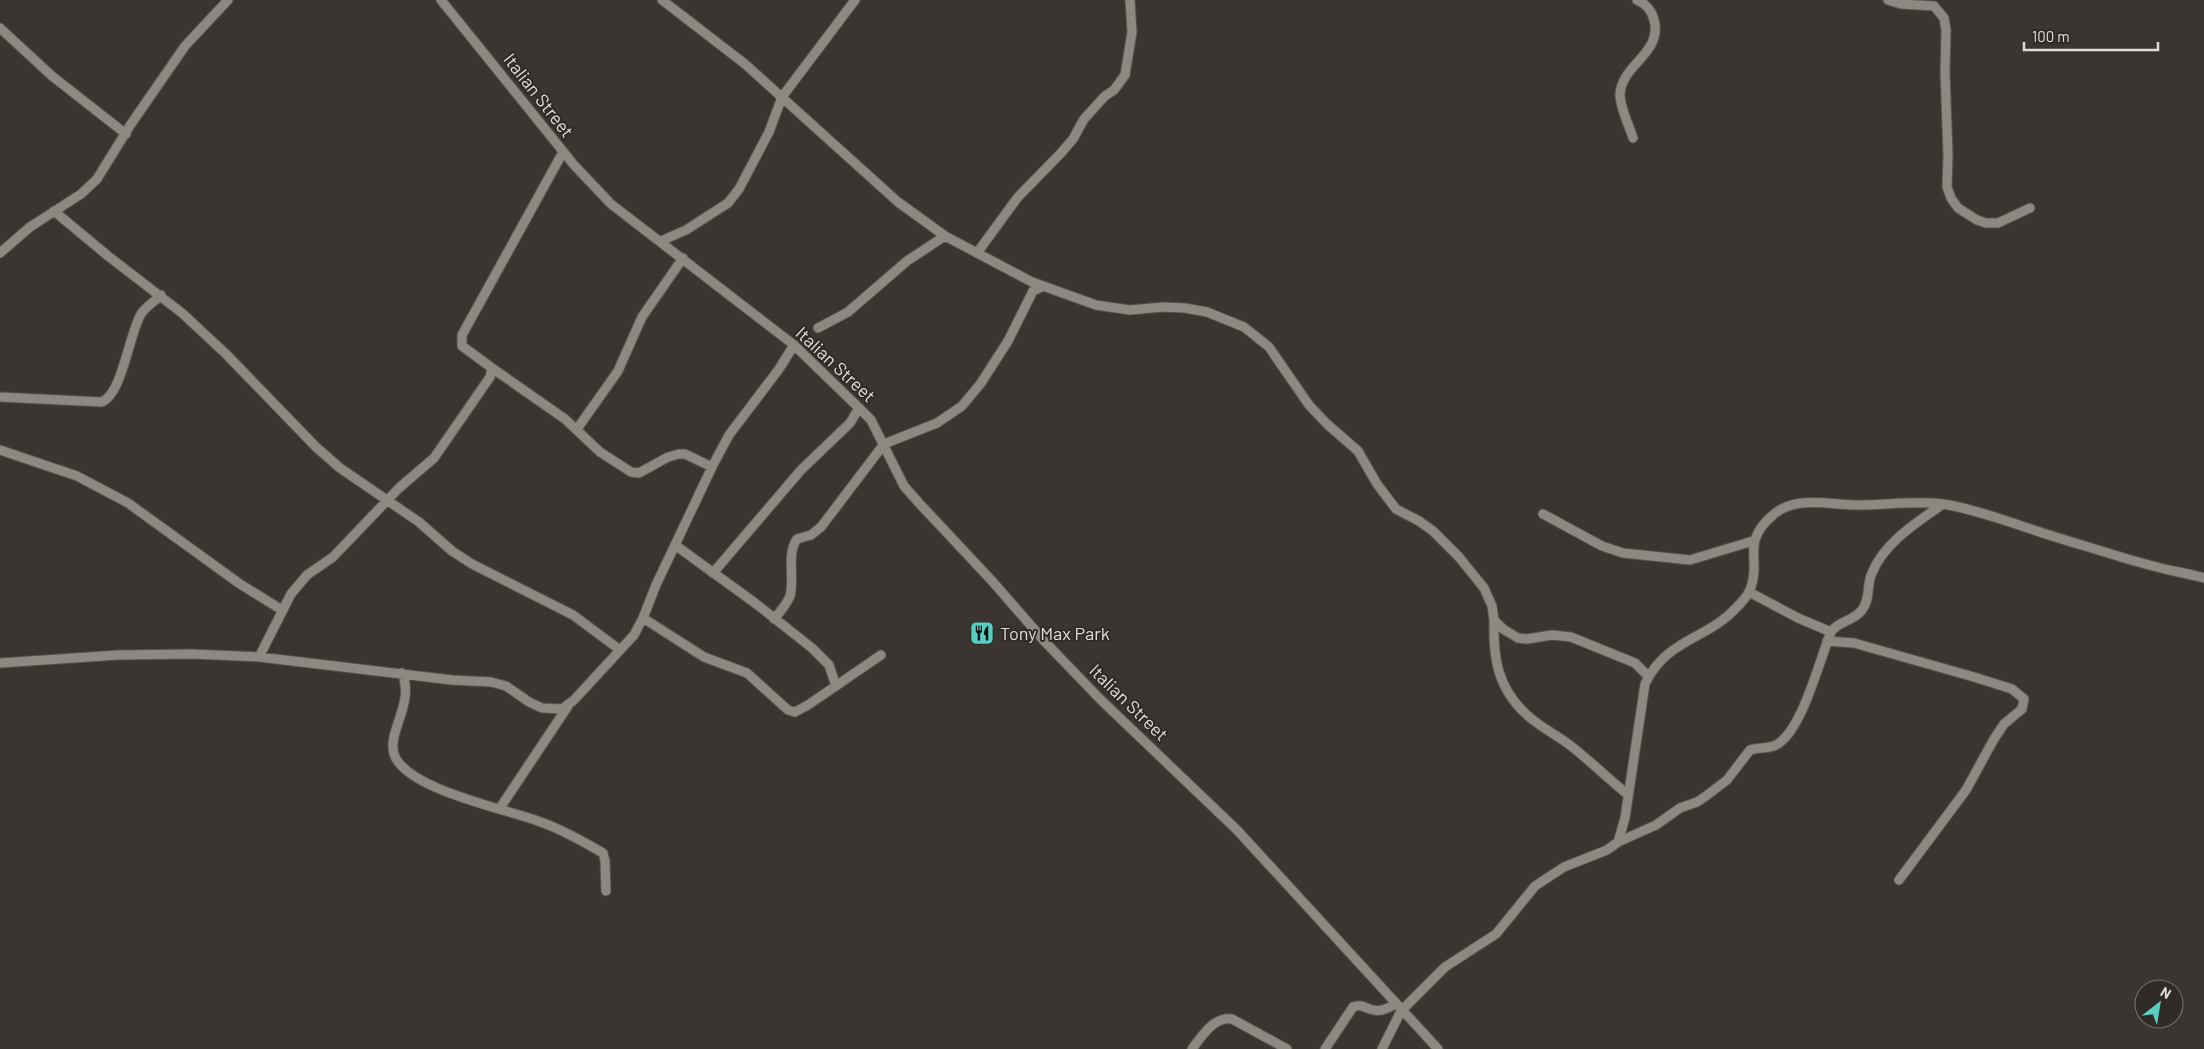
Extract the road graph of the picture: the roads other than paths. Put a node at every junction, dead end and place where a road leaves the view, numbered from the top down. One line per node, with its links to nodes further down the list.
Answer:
1 (228, 0): 10 (street)
2 (442, 0): 12 (street, Italian Street)
3 (662, 0): 9 (street)
4 (855, 0): 9 (street)
5 (1130, 0): 18 (street)
6 (1637, 0): 11 (street)
7 (1888, 0): 13 (street)
8 (0, 28): 10 (street)
9 (782, 97): 15 (street); 16 (street)
10 (126, 134): 14 (street)
11 (1633, 138)
12 (563, 152): 16 (street, Italian Street); 24 (street)
13 (2030, 208)
14 (54, 211): 17 (street); 21 (street)
15 (945, 236): 18 (street); 22 (street)
16 (661, 241): 19 (street, Italian Street)
17 (0, 253)
18 (977, 253): 20 (street)
19 (682, 258): 23 (street, Italian Street); 27 (street)
20 (1042, 286): 28 (street); 42 (street)
21 (161, 295): 25 (street); 31 (street)
22 (818, 328)
23 (794, 345): 26 (street, Italian Street); 30 (street)
24 (492, 368): 27 (street); 31 (street)
25 (0, 397)
26 (859, 408): 28 (street, Italian Street); 36 (street)
27 (577, 429): 30 (street)
28 (884, 444): 41 (street); 58 (street, Italian Street)
29 (0, 450): 39 (street)
30 (712, 467): 35 (street)
31 (386, 500): 39 (street); 45 (street)
32 (1943, 504): 34 (street); 37 (street); 43 (street)
33 (1543, 514): 34 (street)
34 (1753, 541): 38 (street)
35 (675, 545): 36 (street); 40 (street)
36 (713, 573): 41 (street)
37 (2204, 578)
38 (1750, 592): 43 (street); 50 (street)
39 (282, 610): 47 (street)
40 (644, 618): 45 (street); 51 (street)
41 (774, 619): 51 (street)
42 (1494, 620): 50 (street); 53 (street)
43 (1831, 632): 44 (street)
44 (1827, 641): 55 (street); 56 (street)
45 (620, 650): 52 (street)
46 (881, 655): 51 (street)
47 (259, 657): 48 (street); 49 (street)
48 (0, 663)
49 (402, 673): 52 (street); 54 (street)
50 (1648, 676): 53 (street)
51 (836, 686)
52 (568, 706): 54 (street)
53 (1627, 794): 55 (street)
54 (500, 808): 57 (street)
55 (1618, 842): 58 (street)
56 (1899, 880)
57 (606, 891)
58 (1398, 1008): 61 (street); 62 (street); 63 (street, Italian Street)
59 (1192, 1049): 60 (street)
60 (1287, 1049)
61 (1325, 1049)
62 (1382, 1049)
63 (1438, 1049)

